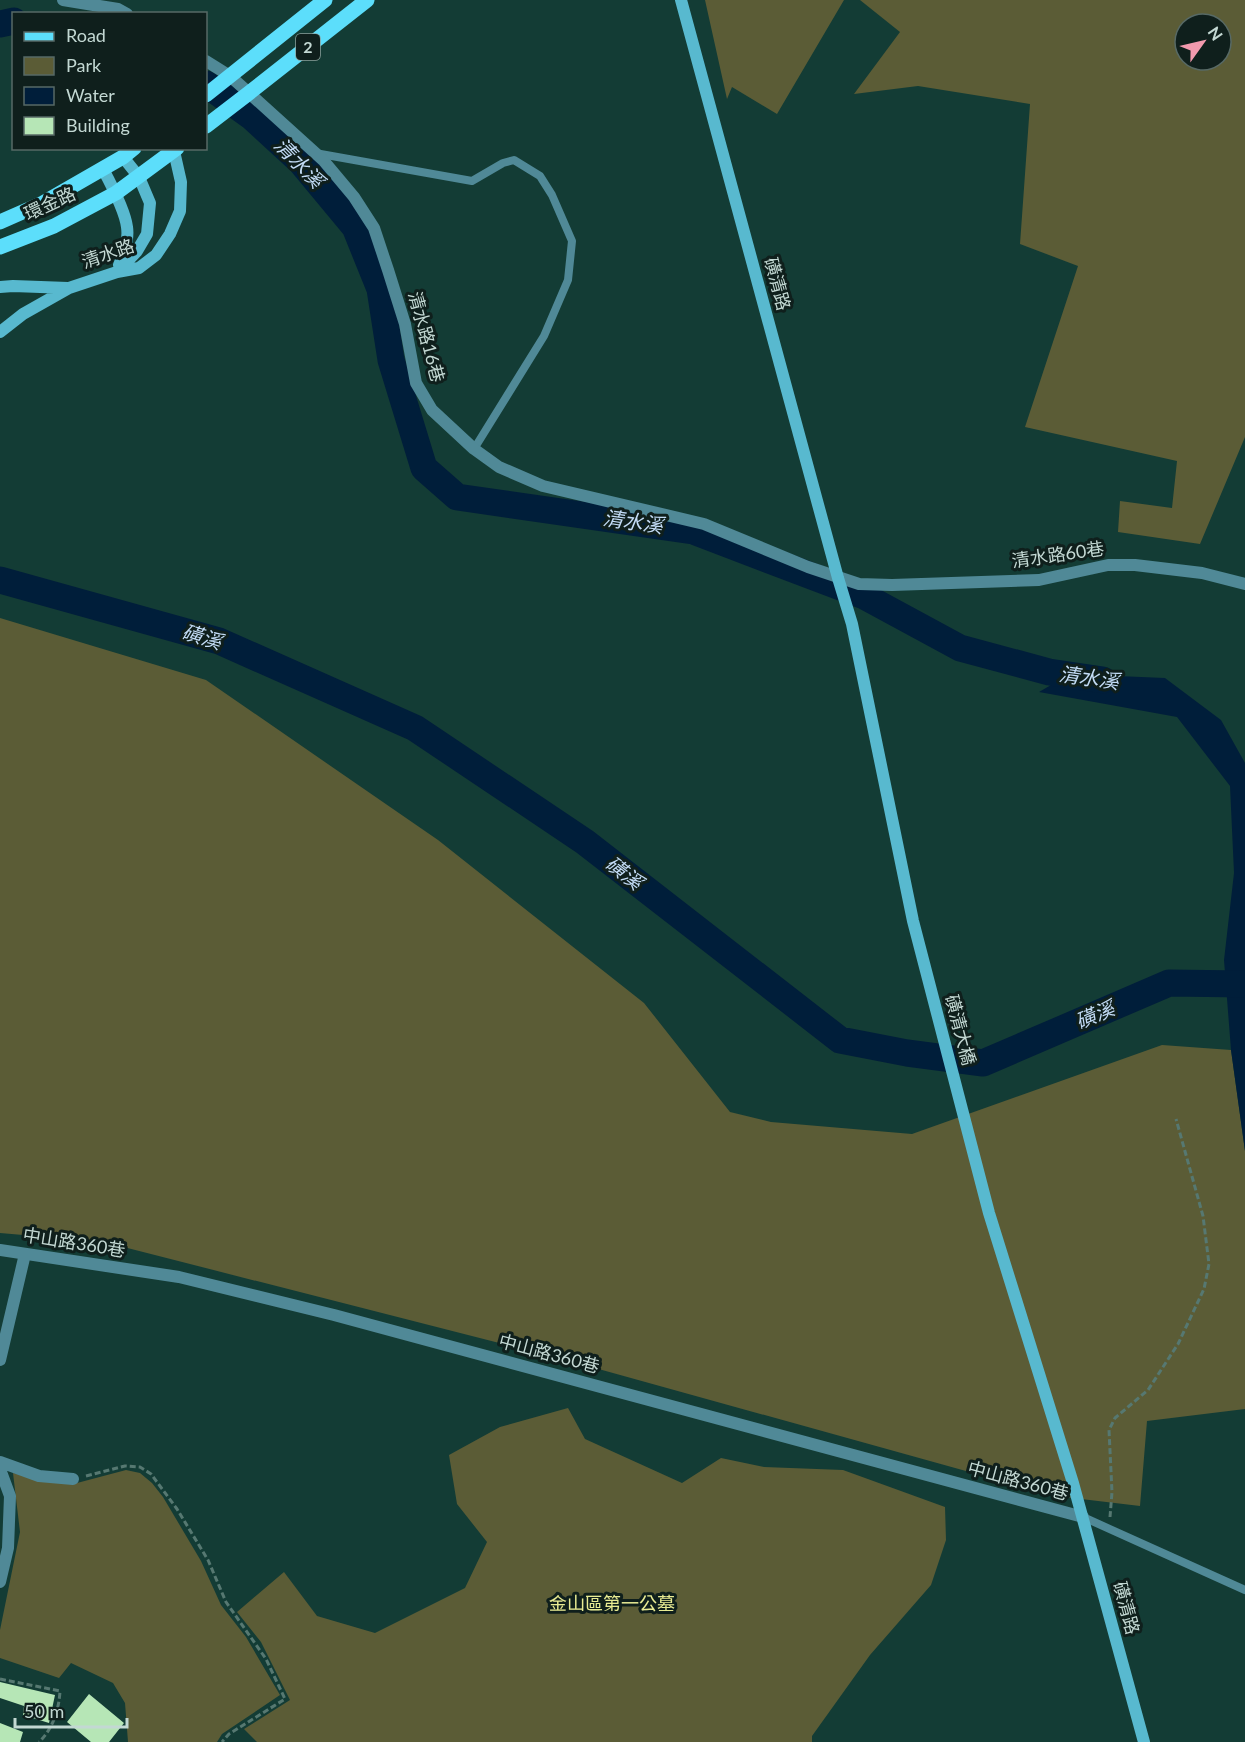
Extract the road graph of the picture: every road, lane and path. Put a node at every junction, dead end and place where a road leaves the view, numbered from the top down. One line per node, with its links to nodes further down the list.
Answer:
1 (63, 0): 5 (street)
2 (325, 0): 7 (main road, 2)
3 (367, 0): 9 (main road, 2)
4 (681, 0): 24 (street, 磺清路)
5 (124, 12)
6 (207, 63): 7 (street, 清水路16巷)
7 (227, 79): 8 (main road, 2); 9 (street, 清水路16巷)
8 (207, 94)
9 (245, 97): 10 (main road, 2); 13 (street, 清水路16巷)
10 (207, 125)
11 (176, 150): 15 (main road, 清水路); 19 (street, 清水路)
12 (129, 153): 14 (main road); 15 (street)
13 (314, 153): 23 (street, 清水路16巷); 23 (lane)
14 (103, 169): 16 (street); 17 (main road, 環金路)
15 (139, 177): 16 (main road, 清水路); 19 (street)
16 (116, 193): 18 (main road, 環金路); 19 (street)
17 (0, 222)
18 (0, 247)
19 (117, 272): 21 (street, 清水路)
20 (0, 287): 21 (street, 清水路)
21 (69, 288): 22 (street, 清水路)
22 (0, 332)
23 (474, 449): 24 (street, 清水路16巷)
24 (838, 578): 25 (street, 清水路60巷); 33 (street, 磺清大橋)
25 (1245, 584)
26 (1176, 1119): 35 (path)
27 (0, 1250): 28 (street, 中山路360巷)
28 (25, 1254): 29 (street); 34 (street, 中山路360巷)
29 (0, 1359)
30 (0, 1462): 32 (street)
31 (0, 1469): 36 (street)
32 (73, 1479): 40 (path)
33 (1073, 1483): 34 (street, 磺清路)
34 (1083, 1516): 35 (lane); 41 (street, 磺清路)
35 (1109, 1528): 37 (lane)
36 (0, 1582)
37 (1245, 1590)
38 (0, 1680): 39 (path)
39 (39, 1742)
40 (222, 1742)
41 (1144, 1742)

